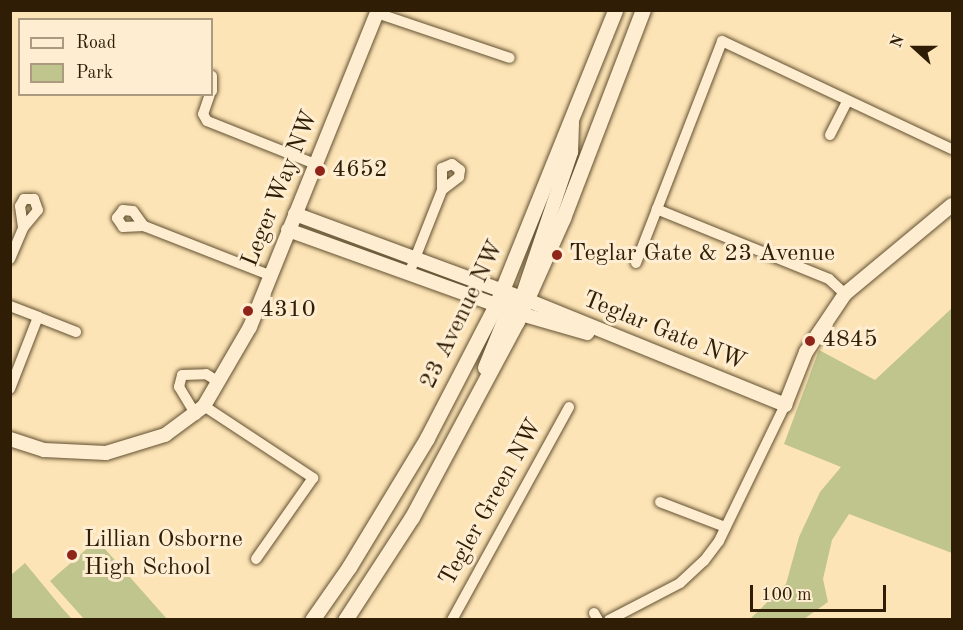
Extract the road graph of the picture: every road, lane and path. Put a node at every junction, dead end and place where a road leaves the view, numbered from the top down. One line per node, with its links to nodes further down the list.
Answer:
1 (615, 10): 22 (main road, 23 Avenue NW)
2 (643, 10): 22 (main road, 23 Avenue NW)
3 (377, 12): 4 (street); 9 (street, Leger Way NW)
4 (510, 58)
5 (210, 96): 9 (street)
6 (846, 102): 7 (street); 8 (street); 12 (street)
7 (830, 135)
8 (952, 148)
9 (315, 164): 13 (street, Leger Way NW)
10 (442, 190): 19 (street)
11 (952, 205): 21 (street)
12 (657, 209): 18 (street); 21 (street)
13 (295, 214): 16 (street, Leger Way NW); 19 (street)
14 (144, 226): 20 (street)
15 (23, 228): 17 (street)
16 (288, 230): 19 (street); 20 (street, Leger Way NW)
17 (10, 259)
18 (636, 263)
19 (412, 264): 22 (street, Teglar Gate NW)
20 (269, 275): 26 (street, Leger Way NW)
21 (845, 294): 28 (street)
22 (513, 303): 28 (street, Teglar Gate NW); 35 (main road, 23 Avenue NW); 36 (main road, 23 Avenue NW)
23 (10, 306): 24 (street)
24 (38, 317): 25 (street); 27 (street)
25 (76, 332)
26 (219, 382): 30 (street, Leger Way NW); 30 (street)
27 (10, 389)
28 (784, 405): 33 (street)
29 (569, 407): 37 (street, Tegler Green NW)
30 (200, 410): 31 (street, Leger Way NW); 34 (street)
31 (10, 439)
32 (660, 502): 33 (street)
33 (725, 527): 38 (street)
34 (256, 559)
35 (312, 620)
36 (345, 620)
37 (452, 620)
38 (609, 620)

